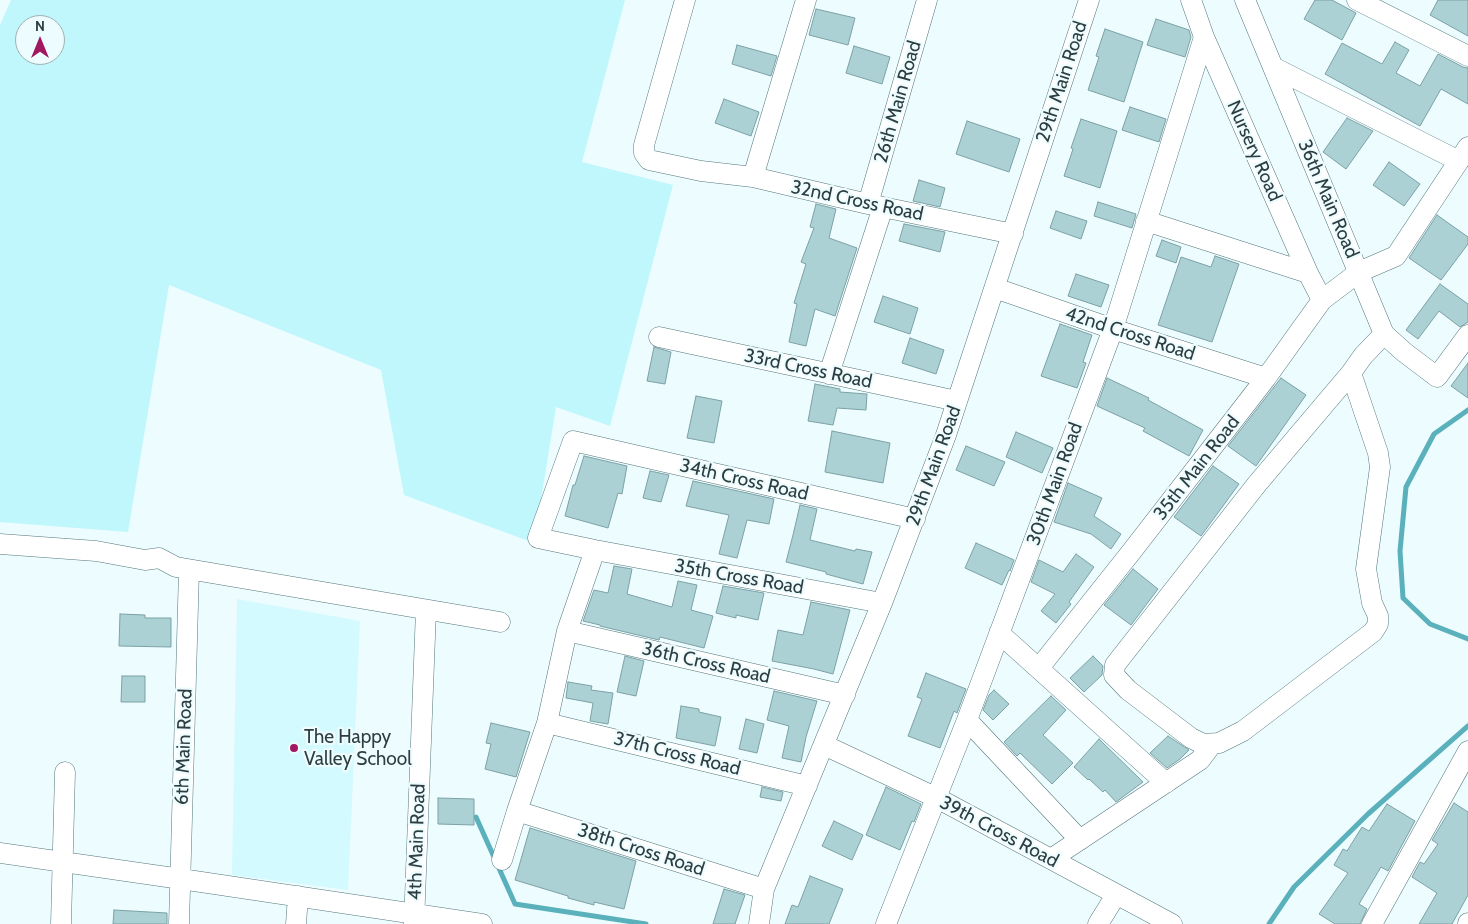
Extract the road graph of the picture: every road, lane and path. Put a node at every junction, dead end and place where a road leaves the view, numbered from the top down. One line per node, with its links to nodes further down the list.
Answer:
1 (684, 0): 12 (street, 32nd Cross Road)
2 (806, 0): 12 (street)
3 (927, 0): 13 (street, 26th Main Road)
4 (1089, 0): 15 (street, 29th Main Road)
5 (1191, 0): 8 (street, Nursery Road)
6 (1245, 0): 10 (street, 36th Main Road)
7 (1357, 0): 9 (street)
8 (1204, 38): 14 (street, 30th Main Road); 17 (street, Nursery Road)
9 (1468, 56)
10 (1273, 67): 11 (street); 16 (street, 36th Main Road)
11 (1463, 154): 16 (street, 35th Main Road)
12 (753, 177): 13 (street, 32nd Cross Road)
13 (876, 206): 15 (street, 32nd Cross Road); 25 (street, 26th Main Road)
14 (1146, 221): 17 (street); 20 (street, 30th Main Road)
15 (1013, 234): 18 (street, 29th Main Road)
16 (1359, 272): 19 (street, 35th Main Road); 21 (street, 36th Main Road)
17 (1308, 273): 19 (street, Nursery Road)
18 (995, 288): 20 (street, 42nd Cross Road); 27 (street, 29th Main Road)
19 (1322, 300): 26 (street, 35th Main Road)
20 (1112, 329): 26 (street, 42nd Cross Road); 37 (street, 30th Main Road)
21 (1384, 334): 22 (street, 36th Main Road); 24 (street)
22 (1468, 335)
23 (659, 337): 25 (street, 33rd Cross Road)
24 (1351, 373): 42 (street); 42 (street)
25 (829, 374): 27 (street, 33rd Cross Road)
26 (1266, 378): 38 (street, 35th Main Road)
27 (958, 401): 29 (street, 29th Main Road)
28 (573, 441): 29 (street, 34th Cross Road); 31 (street, 35th Cross Road)
29 (915, 519): 33 (street, 29th Main Road)
30 (0, 544): 32 (street)
31 (596, 550): 33 (street, 35th Cross Road); 36 (street)
32 (183, 568): 34 (street); 55 (street, 6th Main Road)
33 (882, 603): 39 (street, 29th Main Road)
34 (426, 610): 35 (street); 59 (street, 4th Main Road)
35 (500, 622)
36 (567, 631): 39 (street, 36th Cross Road); 41 (street)
37 (999, 633): 38 (street); 40 (street, 30th Main Road)
38 (1039, 668): 46 (street)
39 (844, 695): 43 (street, 29th Main Road)
40 (967, 720): 48 (street, 30th Main Road); 50 (street)
41 (547, 723): 47 (street, 37th Cross Road); 49 (street)
42 (1212, 744): 46 (street)
43 (824, 745): 47 (street, 29th Main Road); 48 (street, 39th Cross Road)
44 (1468, 750): 68 (street)
45 (65, 772): 53 (street)
46 (1166, 783): 50 (street)
47 (807, 786): 56 (street, 29th Main Road)
48 (937, 798): 54 (street, 39th Cross Road); 65 (street, 30th Main Road)
49 (517, 811): 52 (street); 56 (street, 38th Cross Road)
50 (1080, 840): 54 (street)
51 (0, 854): 53 (street)
52 (502, 860)
53 (63, 862): 55 (street); 60 (street)
54 (1062, 865): 57 (street, 39th Cross Road)
55 (181, 879): 58 (street); 61 (street, 6th Main Road)
56 (764, 889): 64 (street, 29th Main Road)
57 (1116, 895): 66 (street); 67 (street, 39th Cross Road)
58 (298, 896): 59 (street); 62 (street)
59 (414, 919): 63 (street)
60 (61, 924)
61 (179, 924)
62 (296, 924)
63 (482, 924)
64 (759, 924)
65 (886, 924)
66 (1098, 924)
67 (1172, 924)
68 (1372, 924)

